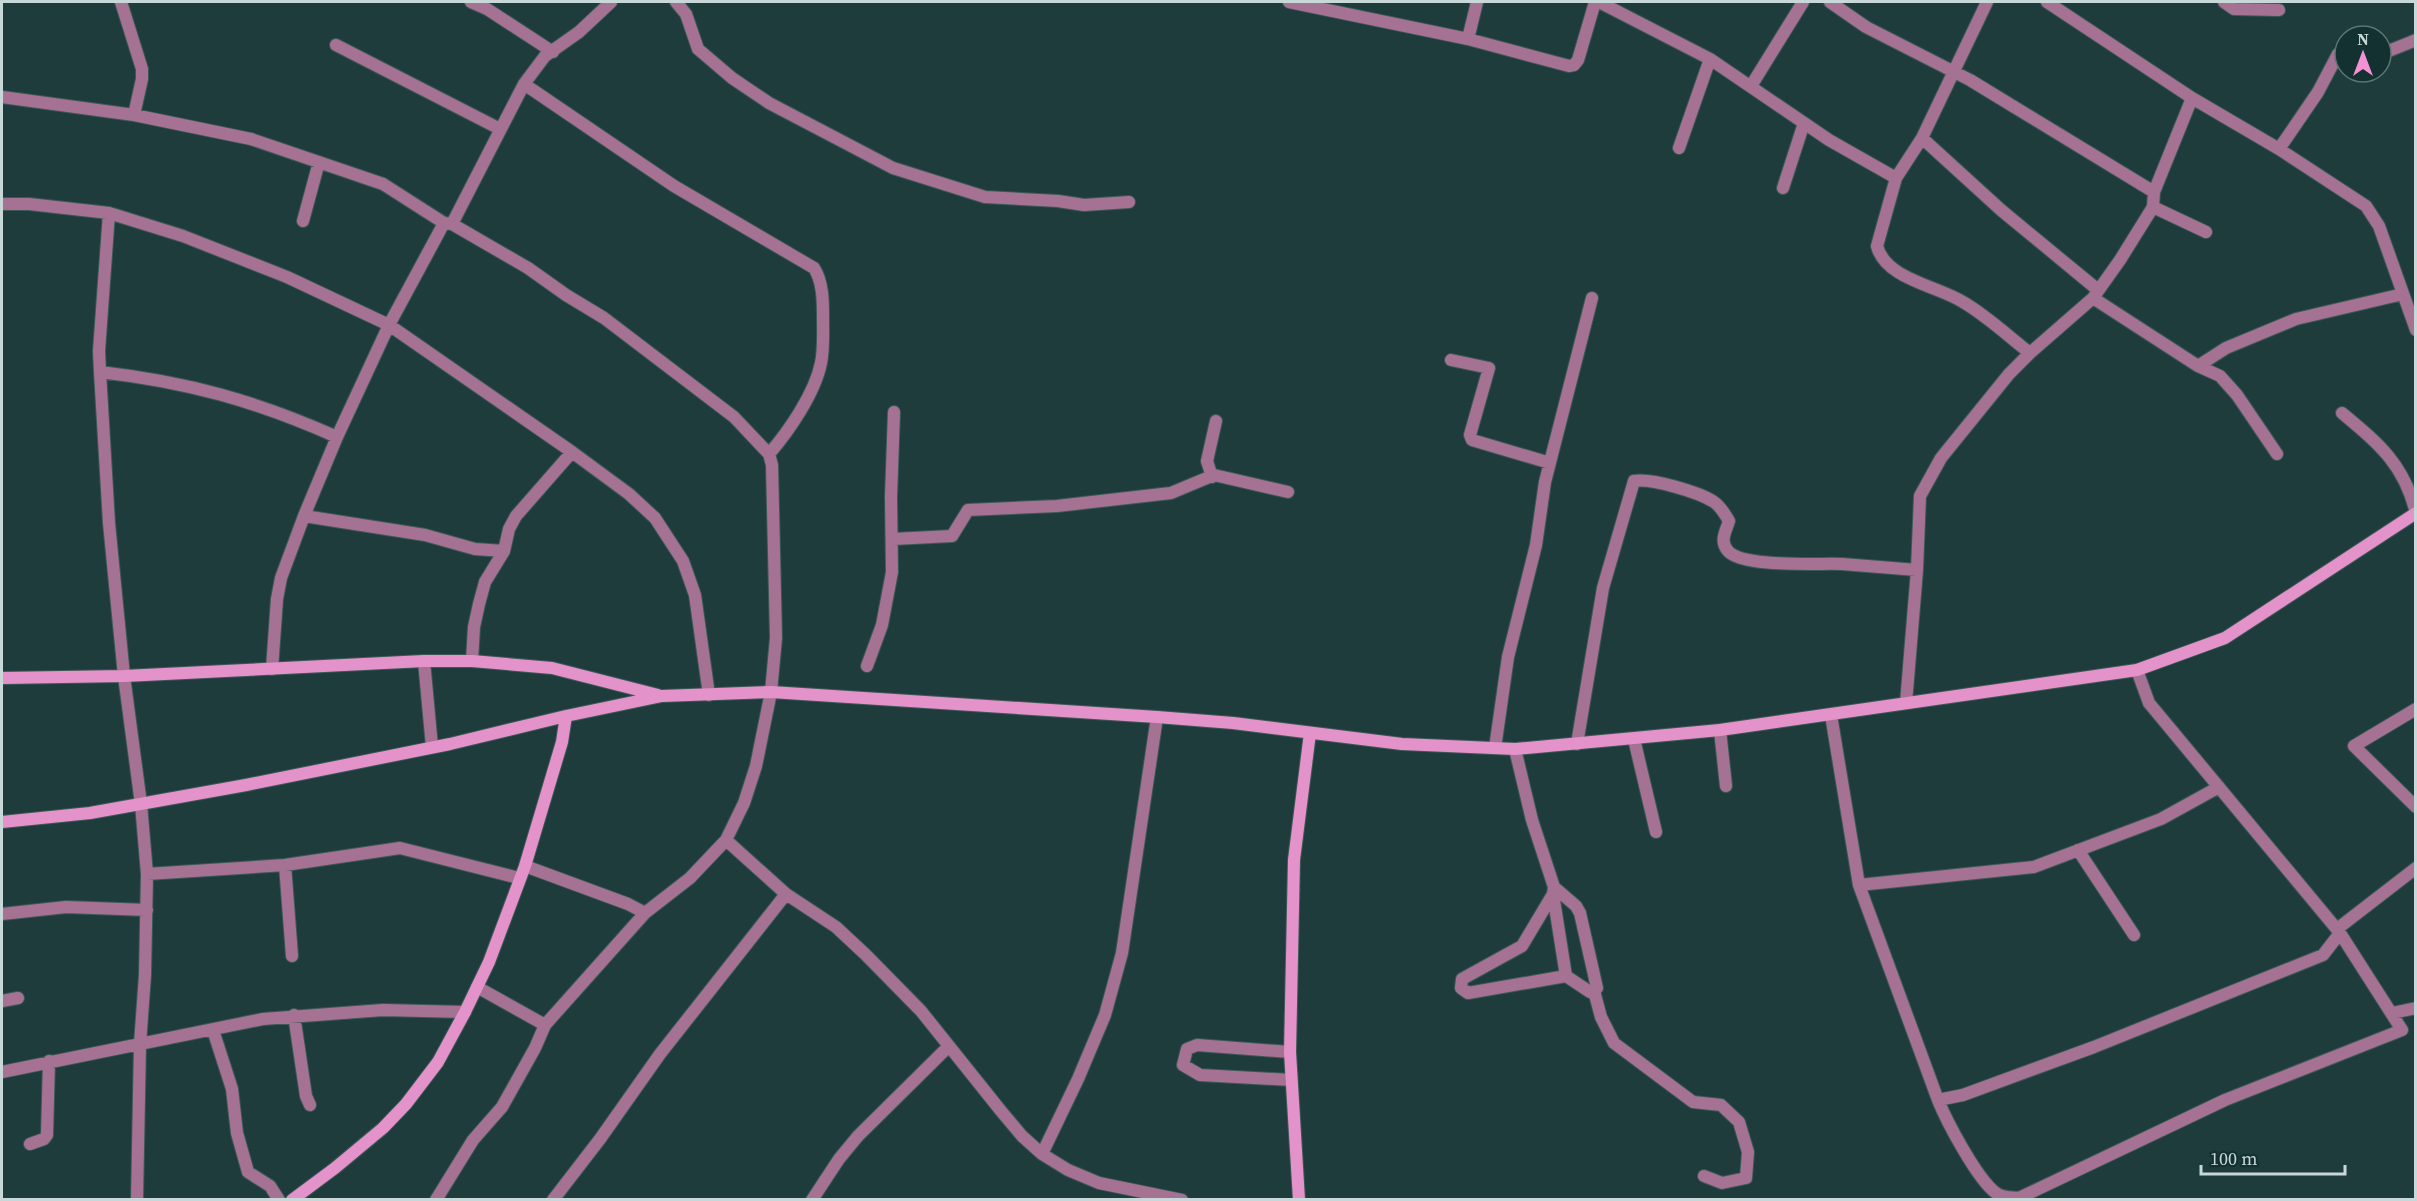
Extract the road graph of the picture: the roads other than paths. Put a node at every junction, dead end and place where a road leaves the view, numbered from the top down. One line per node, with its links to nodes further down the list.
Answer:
1 (121, 2): 26 (street)
2 (471, 2): 18 (street)
3 (611, 2): 18 (street)
4 (676, 2): 36 (street)
5 (1289, 2): 14 (street)
6 (1477, 2): 14 (street)
7 (1597, 2): 14 (street); 19 (street)
8 (1803, 2): 23 (street)
9 (1830, 2): 21 (street)
10 (1987, 2): 21 (street)
11 (2047, 2): 25 (street)
12 (2224, 2): 13 (street)
13 (2279, 10)
14 (1468, 39)
15 (2415, 40): 17 (street)
16 (336, 45): 28 (street)
17 (2393, 49)
18 (553, 52): 22 (street)
19 (1710, 59): 23 (street); 30 (street)
20 (2333, 64): 31 (street)
21 (1953, 71): 29 (street); 35 (street)
22 (524, 84): 28 (street); 57 (street)
23 (1751, 86): 27 (street)
24 (2, 97): 26 (street)
25 (2192, 98): 31 (street); 35 (street)
26 (134, 115): 32 (street)
27 (1804, 123): 33 (street); 34 (street)
28 (500, 129): 41 (street)
29 (1922, 138): 33 (street); 43 (street)
30 (1679, 148)
31 (2280, 149): 44 (street)
32 (319, 162): 40 (street); 41 (street)
33 (1896, 178): 48 (street)
34 (1783, 188)
35 (2154, 192): 38 (street)
36 (1128, 202)
37 (2, 204): 39 (street)
38 (2153, 207): 42 (street); 43 (street)
39 (109, 213): 46 (street); 51 (street)
40 (303, 221)
41 (448, 224): 46 (street); 57 (street)
42 (2206, 232)
43 (2096, 294): 48 (street); 50 (street)
44 (2403, 294): 47 (street); 50 (street)
45 (1592, 298): 59 (street)
46 (389, 324): 55 (street); 56 (street)
47 (2415, 330)
48 (2030, 353): 66 (street)
49 (1451, 360): 59 (street)
50 (2198, 366): 58 (street)
51 (100, 372): 55 (street); 72 (street)
52 (894, 412): 64 (street)
53 (2342, 413): 62 (street)
54 (1216, 421): 60 (street)
55 (337, 437): 63 (street)
56 (572, 452): 65 (street); 75 (street)
57 (769, 454): 74 (street)
58 (2277, 454)
59 (1550, 463): 87 (street)
60 (1212, 477): 61 (street); 64 (street)
61 (1288, 492)
62 (2415, 513): 71 (main road)
63 (304, 516): 65 (street); 70 (street)
64 (893, 539): 69 (street)
65 (504, 551): 68 (street)
66 (1917, 570): 77 (street); 85 (street)
67 (424, 661): 68 (main road); 70 (main road); 86 (street)
68 (472, 661): 76 (main road)
69 (867, 666)
70 (272, 669): 72 (main road)
71 (2137, 670): 77 (main road); 90 (street)
72 (124, 676): 73 (main road); 91 (street)
73 (2, 678)
74 (771, 692): 75 (main road); 81 (main road); 95 (street)
75 (709, 694): 76 (main road)
76 (662, 696): 80 (main road)
77 (1906, 703): 79 (main road)
78 (2415, 709): 92 (street)
79 (1831, 715): 82 (main road); 102 (street)
80 (566, 716): 86 (main road); 98 (main road)
81 (1156, 717): 83 (main road); 131 (street)
82 (1720, 730): 84 (main road); 89 (street)
83 (1310, 733): 87 (main road); 124 (main road)
84 (1634, 739): 85 (main road); 94 (street)
85 (1577, 744): 88 (main road)
86 (432, 747): 91 (main road)
87 (1495, 748): 88 (main road)
88 (1515, 749): 103 (street)
89 (1726, 786)
90 (2219, 787): 96 (street); 108 (street)
91 (141, 804): 93 (main road); 100 (street)
92 (2415, 807)
93 (2, 822)
94 (1656, 832)
95 (726, 840): 104 (street); 107 (street)
96 (2078, 850): 102 (street); 109 (street)
97 (285, 865): 100 (street); 101 (street); 110 (street)
98 (525, 866): 101 (main road); 107 (street)
99 (2415, 868): 108 (street)
100 (147, 874): 105 (street)
101 (519, 878): 112 (main road)
102 (1859, 885): 128 (street)
103 (1554, 891): 111 (street); 111 (street); 113 (street)
104 (786, 894): 123 (street); 137 (street)
105 (147, 910): 106 (street); 122 (street)
106 (2, 914)
107 (645, 914): 120 (street)
108 (2339, 931): 118 (street); 128 (street)
109 (2134, 934)
110 (292, 956)
111 (1566, 976): 113 (street)
112 (477, 987): 117 (main road); 120 (street)
113 (1594, 991): 132 (street)
114 (18, 998): 115 (street)
115 (2, 1001)
116 (2415, 1008): 118 (street)
117 (465, 1012): 119 (street); 135 (main road)
118 (2392, 1013): 128 (street)
119 (294, 1015): 121 (street); 129 (street)
120 (545, 1025): 136 (street)
121 (213, 1030): 122 (street); 134 (street)
122 (140, 1044): 125 (street); 133 (street)
123 (949, 1046): 131 (street); 138 (street)
124 (1290, 1052): 127 (main road); 127 (street)
125 (49, 1061): 126 (street); 130 (street)
126 (2, 1072)
127 (1291, 1080): 140 (main road)
128 (1938, 1100)
129 (310, 1105)
130 (30, 1144)
131 (1042, 1154): 139 (street)
132 (1704, 1176)
133 (137, 1200)
134 (279, 1200)
135 (292, 1200)
136 (436, 1200)
137 (553, 1200)
138 (812, 1200)
139 (1182, 1200)
140 (1299, 1200)

